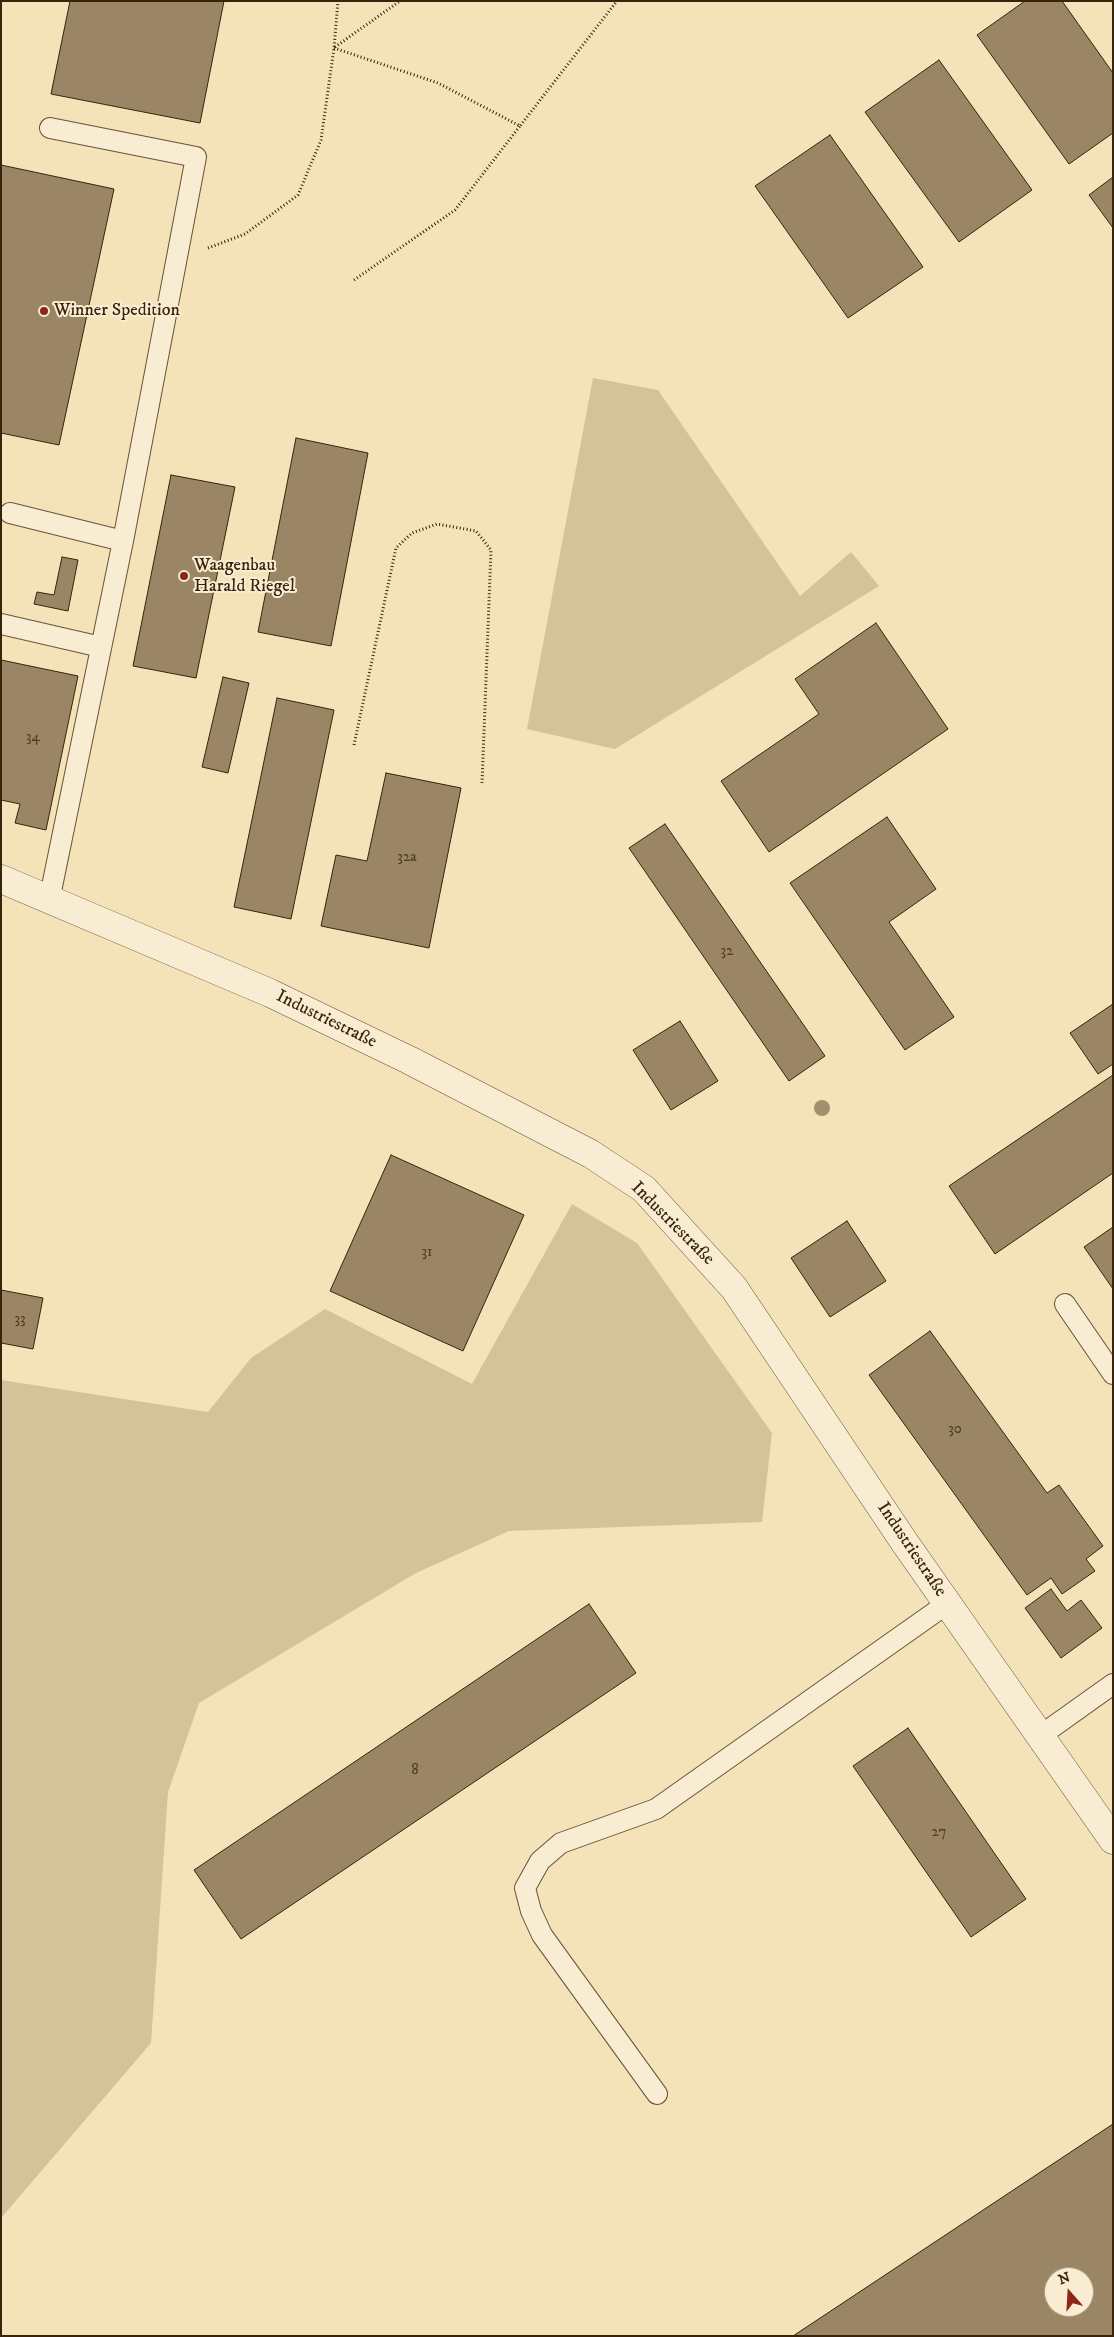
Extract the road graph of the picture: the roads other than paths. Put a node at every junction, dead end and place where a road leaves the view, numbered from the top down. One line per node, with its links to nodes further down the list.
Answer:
1 (50, 128): 3 (lane)
2 (10, 513): 3 (lane)
3 (123, 541): 5 (lane)
4 (1, 624): 5 (lane)
5 (101, 647): 7 (lane)
6 (1, 879): 7 (street, Industriestraße)
7 (49, 901): 10 (street, Industriestraße)
8 (1065, 1304): 9 (lane)
9 (1113, 1374)
10 (948, 1603): 12 (street, Industriestraße); 14 (lane)
11 (1113, 1684): 12 (lane)
12 (1040, 1736): 13 (street, Industriestraße)
13 (1113, 1840)
14 (658, 2094)

